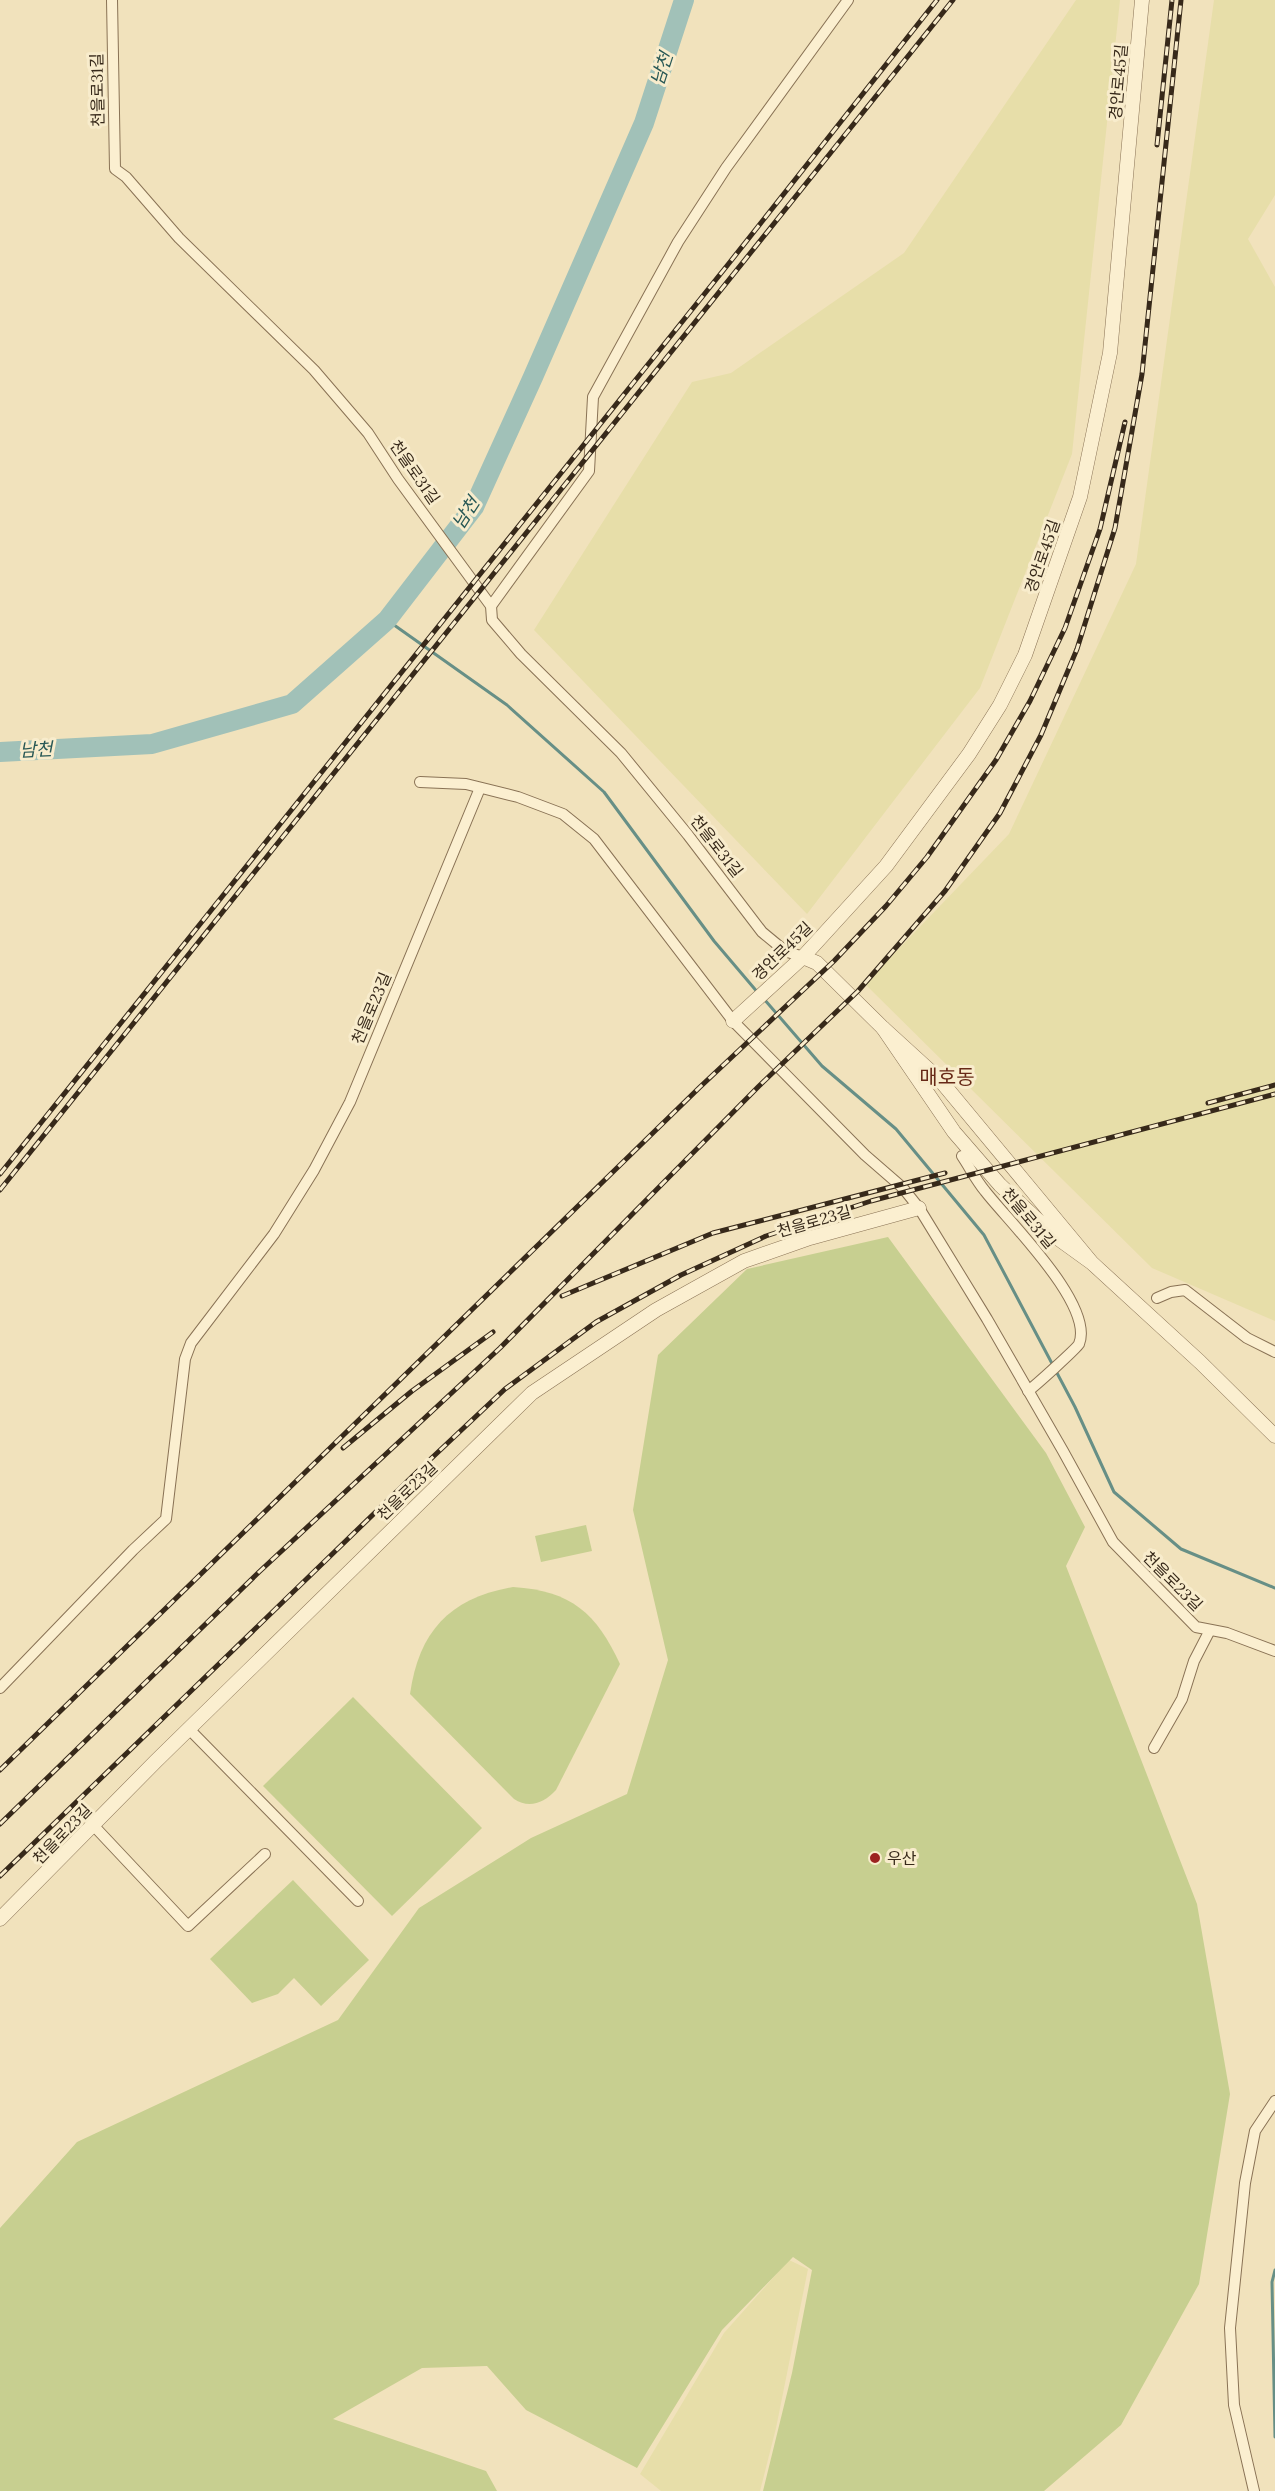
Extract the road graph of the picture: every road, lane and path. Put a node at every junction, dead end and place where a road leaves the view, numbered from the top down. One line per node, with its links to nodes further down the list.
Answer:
1 (112, 0): 4 (street, 천을로31길)
2 (848, 0): 4 (street)
3 (1142, 0): 7 (street, 경안로45길)
4 (491, 606): 7 (street, 천을로31길)
5 (420, 782): 6 (street, 천을로23길)
6 (480, 788): 8 (street, 천을로23길); 19 (street, 천을로23길)
7 (802, 957): 8 (street, 경안로45길); 9 (street, 천을로31길)
8 (738, 1016): 11 (street, 천을로23길)
9 (883, 1028): 12 (street); 12 (street)
10 (962, 1156): 15 (street, 천을로31길)
11 (919, 1208): 15 (street, 천을로23길); 20 (street, 천을로23길)
12 (1092, 1263): 16 (street)
13 (1157, 1298): 14 (street)
14 (1275, 1352)
15 (1028, 1391): 17 (street, 천을로23길)
16 (1275, 1436)
17 (1210, 1630): 18 (street, 천을로23길); 21 (street)
18 (1275, 1650)
19 (0, 1688)
20 (188, 1728): 22 (street, 천을로23길); 24 (street)
21 (1154, 1748)
22 (93, 1825): 23 (street); 25 (street, 천을로23길)
23 (264, 1854)
24 (358, 1901)
25 (0, 1919)
26 (1275, 2101): 27 (street)
27 (1254, 2491)

